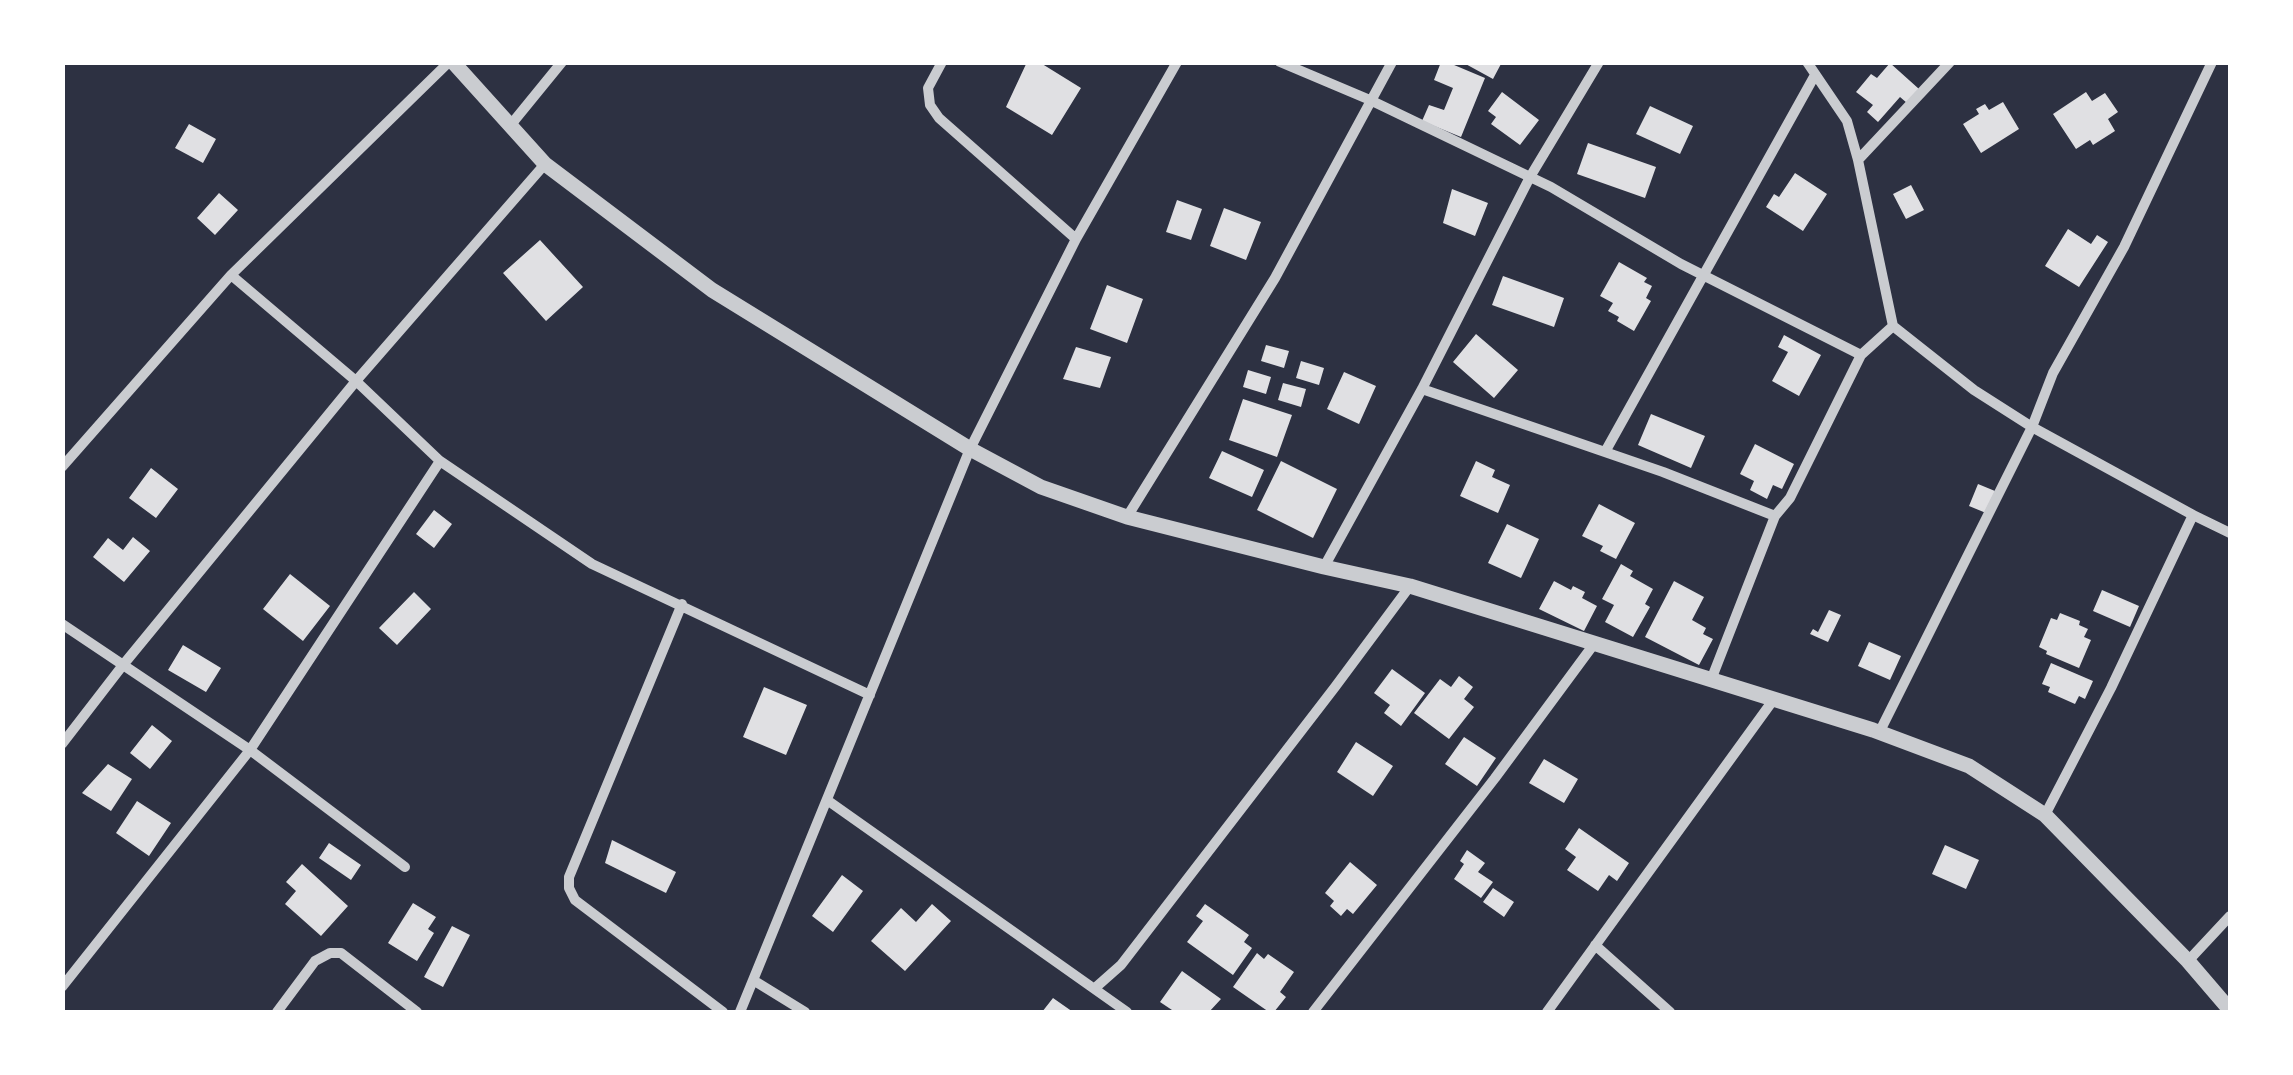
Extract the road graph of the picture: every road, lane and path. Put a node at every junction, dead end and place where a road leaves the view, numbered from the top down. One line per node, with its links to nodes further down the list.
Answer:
1 (451, 62): 13 (street); 18 (street)
2 (562, 62): 13 (street)
3 (942, 62): 17 (street)
4 (1177, 62): 17 (street)
5 (1280, 62): 12 (street)
6 (1392, 62): 12 (street)
7 (1600, 62): 16 (street)
8 (1807, 62): 11 (street)
9 (1950, 62): 14 (street)
10 (2212, 62): 24 (street)
11 (1815, 75): 14 (street); 19 (street)
12 (1370, 100): 16 (street); 31 (street)
13 (510, 127): 15 (street)
14 (1858, 160): 20 (street)
15 (545, 164): 22 (street); 25 (street)
16 (1530, 177): 19 (street); 23 (street)
17 (1076, 239): 25 (street)
18 (231, 275): 22 (street); 28 (street)
19 (1705, 275): 21 (street); 26 (street)
20 (1893, 326): 21 (street); 24 (street)
21 (1861, 355): 30 (street)
22 (356, 381): 27 (street); 38 (street)
23 (1422, 389): 26 (street); 33 (street)
24 (2032, 427): 29 (street); 42 (street)
25 (970, 450): 31 (street); 40 (street)
26 (1605, 452): 30 (street)
27 (440, 460): 35 (street); 44 (street)
28 (62, 468)
29 (2193, 515): 32 (street); 46 (street)
30 (1775, 516): 39 (street)
31 (1127, 517): 33 (street)
32 (2230, 533)
33 (1324, 567): 34 (street)
34 (1410, 586): 37 (street); 53 (street)
35 (682, 604): 40 (street); 57 (street)
36 (62, 624): 38 (street)
37 (1594, 644): 39 (street); 61 (street)
38 (123, 665): 43 (street); 44 (street)
39 (1711, 680): 41 (street)
40 (870, 695): 45 (street)
41 (1774, 699): 42 (street); 49 (street)
42 (1879, 733): 46 (street)
43 (62, 744)
44 (250, 750): 47 (street); 52 (street)
45 (827, 800): 51 (street); 53 (street)
46 (2045, 815): 50 (street)
47 (405, 866)
48 (2230, 916): 50 (street)
49 (1596, 945): 62 (street); 63 (street)
50 (2188, 961): 54 (street)
51 (753, 980): 58 (street); 59 (street)
52 (62, 987)
53 (1095, 988): 60 (street)
54 (2230, 1010)
55 (277, 1012): 56 (street)
56 (417, 1012)
57 (722, 1012)
58 (740, 1012)
59 (805, 1012)
60 (1128, 1012)
61 (1312, 1012)
62 (1547, 1012)
63 (1670, 1012)

